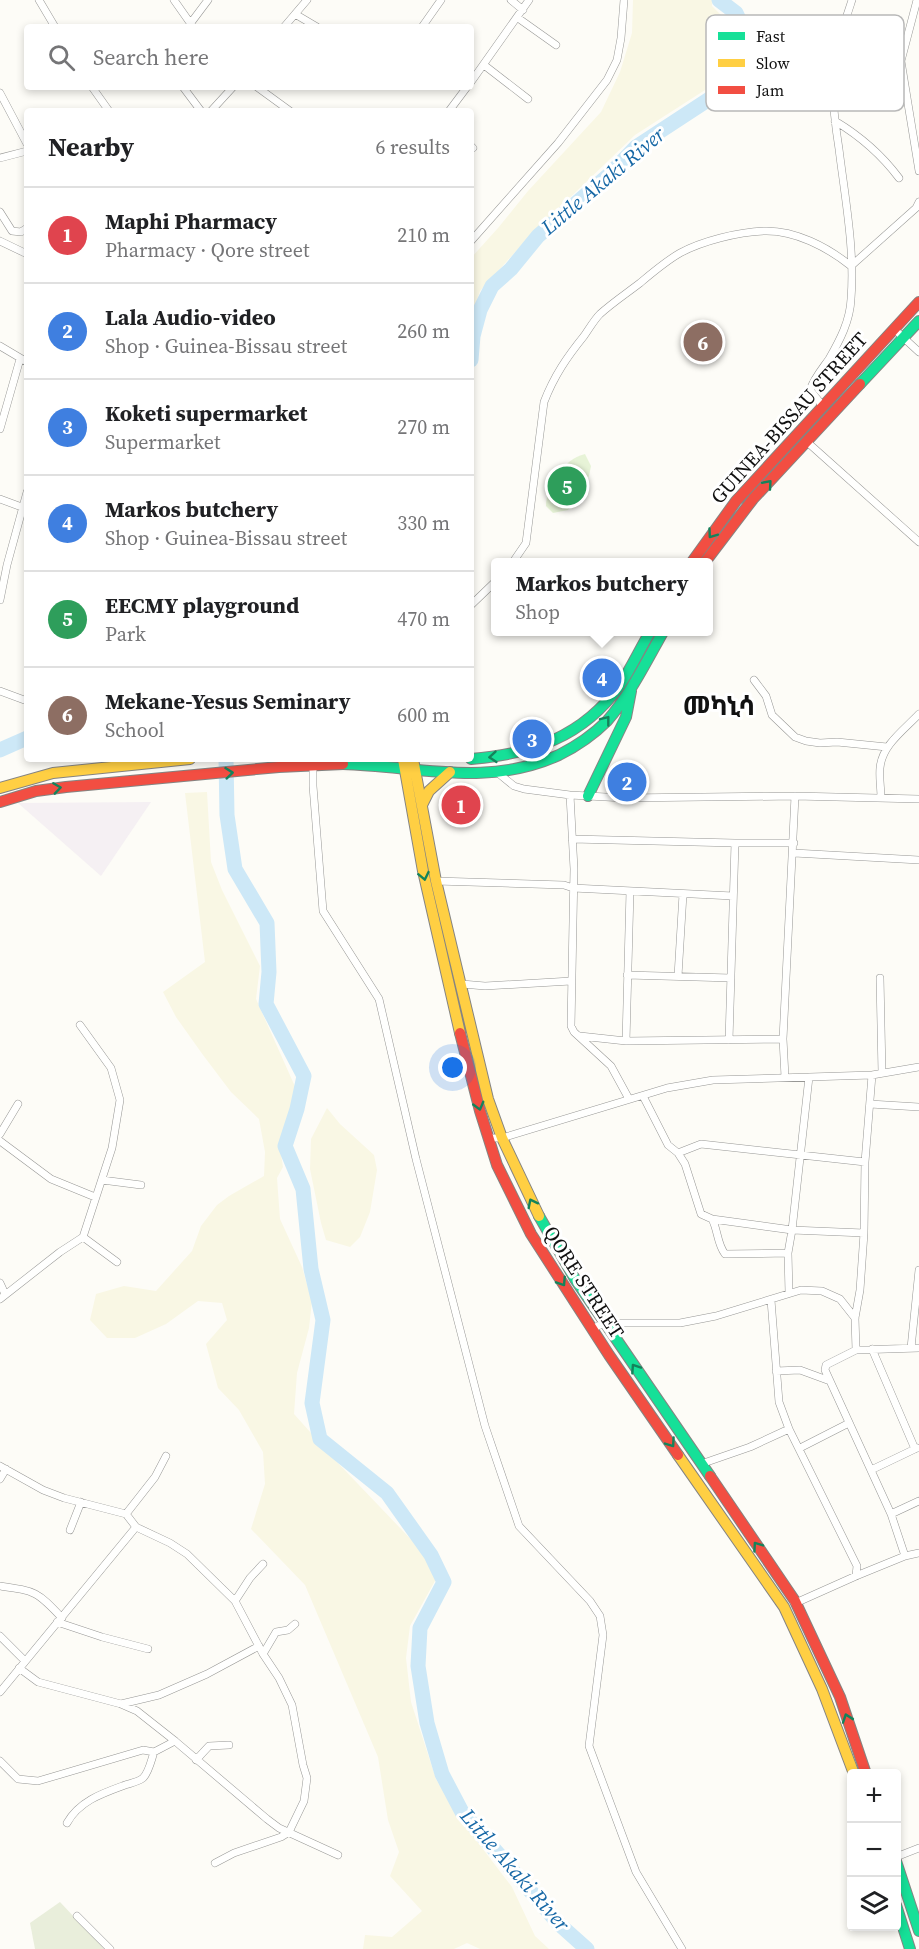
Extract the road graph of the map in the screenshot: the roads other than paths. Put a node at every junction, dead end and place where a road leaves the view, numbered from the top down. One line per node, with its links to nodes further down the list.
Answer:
1 (39, 0): 15 (street)
2 (174, 0): 16 (street)
3 (208, 0): 17 (street)
4 (307, 0): 12 (street)
5 (441, 0): 20 (street)
6 (511, 0): 11 (street)
7 (530, 0): 11 (street)
8 (624, 0): 48 (street)
9 (852, 0): 13 (street)
10 (917, 0): 22 (street)
11 (523, 10): 14 (street)
12 (295, 14): 18 (street); 19 (street)
13 (848, 15)
14 (518, 18): 21 (street); 23 (street)
15 (53, 24)
16 (190, 24)
17 (192, 24)
18 (287, 24)
19 (311, 24)
20 (424, 24)
21 (556, 45)
22 (904, 50)
23 (484, 64): 24 (street); 32 (street)
24 (474, 78)
25 (904, 80): 43 (street)
26 (94, 90): 33 (street)
27 (185, 90): 34 (street)
28 (230, 90): 35 (street)
29 (261, 90): 36 (street)
30 (465, 90): 37 (street)
31 (0, 93): 40 (street)
32 (528, 99)
33 (106, 108)
34 (199, 108)
35 (214, 108)
36 (286, 108)
37 (451, 108)
38 (835, 111): 39 (street)
39 (835, 121): 44 (street); 51 (street)
40 (24, 138)
41 (24, 152): 42 (street)
42 (0, 158)
43 (919, 171)
44 (899, 178)
45 (919, 202): 51 (street)
46 (0, 212): 47 (street)
47 (24, 230)
48 (474, 238)
49 (0, 241): 50 (street)
50 (24, 253)
51 (851, 266): 59 (street); 66 (street)
52 (919, 302): 54 (main road, GUINEA-BISSAU STREET)
53 (919, 321): 55 (main road)
54 (894, 330): 55 (street); 59 (main road, GUINEA-BISSAU STREET)
55 (903, 338): 57 (street); 61 (main road)
56 (0, 346): 58 (street)
57 (919, 352)
58 (23, 361): 60 (street)
59 (822, 405): 67 (main road, GUINEA-BISSAU STREET, one-way to 67)
60 (1, 424)
61 (806, 441): 65 (street); 68 (main road, one-way to 61)
62 (0, 499): 63 (street)
63 (24, 508)
64 (24, 511): 70 (street)
65 (919, 542)
66 (516, 558)
67 (695, 558)
68 (708, 558)
69 (491, 585): 71 (street)
70 (0, 600)
71 (474, 602)
72 (648, 636): 80 (main road, one-way to 80)
73 (661, 636): 75 (main road)
74 (754, 680): 79 (street)
75 (631, 688): 86 (main road, one-way to 75); 89 (main road)
76 (0, 691): 77 (street)
77 (24, 701)
78 (919, 714): 79 (street)
79 (887, 747): 92 (street)
80 (474, 759)
81 (161, 762): 87 (main road)
82 (409, 764): 84 (main road); 85 (main road); 91 (main road, QORE STREET); 95 (main road, QORE STREET)
83 (313, 765): 84 (main road); 94 (main road, one-way to 83); 208 (street)
84 (383, 766): 91 (main road)
85 (450, 772): 86 (main road); 95 (main road)
86 (498, 772): 88 (street)
87 (0, 788)
88 (570, 795): 89 (street); 96 (street)
89 (588, 796): 90 (street)
90 (795, 796): 92 (street); 98 (street)
91 (410, 798): 128 (main road, QORE STREET, one-way to 128)
92 (881, 798): 93 (street)
93 (919, 799)
94 (0, 802)
95 (422, 811): 101 (main road, QORE STREET)
96 (572, 839): 97 (street); 102 (street)
97 (735, 843): 98 (street); 105 (street)
98 (794, 843): 99 (street)
99 (794, 853): 100 (street); 114 (street)
100 (919, 860)
101 (436, 881): 102 (street); 111 (main road, QORE STREET)
102 (573, 888): 103 (street); 110 (street)
103 (630, 891): 104 (street); 106 (street)
104 (683, 894): 105 (street); 107 (street)
105 (733, 896): 108 (street)
106 (627, 975): 107 (street); 116 (street)
107 (678, 976): 108 (street)
108 (731, 978): 115 (street)
109 (880, 978): 118 (street)
110 (571, 981): 111 (street); 113 (street)
111 (462, 984): 129 (main road, QORE STREET)
112 (80, 1025): 134 (street)
113 (580, 1036): 116 (street); 123 (street)
114 (783, 1039): 115 (street); 120 (street)
115 (729, 1040): 116 (street)
116 (626, 1041)
117 (919, 1067): 118 (street)
118 (882, 1073): 119 (street)
119 (872, 1075): 121 (street); 125 (street)
120 (785, 1077): 121 (street); 122 (street)
121 (809, 1077): 132 (street)
122 (643, 1096): 123 (street); 131 (street)
123 (629, 1099): 129 (street)
124 (18, 1104): 127 (street)
125 (870, 1104): 126 (street); 133 (street)
126 (919, 1107)
127 (0, 1134)
128 (489, 1138): 129 (street); 151 (main road, QORE STREET, one-way to 151)
129 (502, 1138): 150 (main road, QORE STREET, one-way to 129)
130 (0, 1141): 136 (street)
131 (678, 1153): 132 (street); 137 (street)
132 (800, 1155): 133 (street); 138 (street)
133 (865, 1162): 139 (street)
134 (102, 1180): 135 (street); 136 (street)
135 (141, 1185)
136 (95, 1197): 140 (street)
137 (712, 1219): 138 (street); 141 (street)
138 (792, 1230): 139 (street); 141 (street)
139 (864, 1233): 149 (street)
140 (83, 1237): 142 (street); 146 (street)
141 (788, 1253): 145 (street)
142 (117, 1262)
143 (919, 1270): 147 (street)
144 (0, 1283): 146 (street)
145 (789, 1293): 148 (street); 149 (street)
146 (3, 1297)
147 (918, 1297): 152 (street)
148 (771, 1300): 150 (street); 155 (street)
149 (855, 1318): 154 (street)
150 (604, 1323): 151 (street); 162 (main road, QORE STREET, one-way to 150)
151 (592, 1329): 179 (main road, QORE STREET, one-way to 179)
152 (915, 1348): 153 (street)
153 (872, 1349): 154 (street); 160 (street)
154 (856, 1350): 156 (street)
155 (776, 1371): 156 (street); 158 (street)
156 (830, 1381): 157 (street)
157 (849, 1423): 159 (street); 164 (street)
158 (789, 1429): 159 (street); 162 (street)
159 (800, 1448): 175 (street)
160 (917, 1448): 164 (street)
161 (166, 1456): 168 (street)
162 (701, 1464): 178 (main road, QORE STREET, one-way to 162)
163 (3, 1468): 165 (street); 167 (street)
164 (871, 1470): 169 (street)
165 (0, 1479)
166 (919, 1501): 169 (street)
167 (81, 1502): 168 (street); 171 (street)
168 (126, 1514): 170 (street)
169 (891, 1514): 173 (street)
170 (136, 1527): 177 (street); 180 (street)
171 (70, 1530)
172 (919, 1553): 173 (street)
173 (905, 1556): 175 (street)
174 (263, 1564): 177 (street)
175 (856, 1576): 178 (street)
176 (0, 1586): 180 (street)
177 (235, 1601): 183 (street)
178 (795, 1601): 179 (street); 196 (main road, QORE STREET, one-way to 178)
179 (784, 1607): 195 (main road, QORE STREET)
180 (60, 1620): 184 (street); 186 (street)
181 (295, 1624): 185 (street)
182 (0, 1636): 186 (street)
183 (259, 1646): 185 (street); 189 (street)
184 (148, 1649)
185 (263, 1654): 198 (street)
186 (25, 1661): 187 (street)
187 (19, 1668): 188 (street); 189 (street)
188 (0, 1692)
189 (121, 1704): 190 (street)
190 (175, 1741): 192 (street); 193 (street)
191 (228, 1745): 193 (street)
192 (154, 1752): 194 (street); 197 (street)
193 (196, 1760): 198 (street)
194 (0, 1761)
195 (853, 1769)
196 (865, 1769)
197 (67, 1823)
198 (289, 1832): 200 (street); 202 (street)
199 (919, 1848): 201 (street)
200 (338, 1855)
201 (901, 1857)
202 (215, 1863)
203 (901, 1872): 206 (main road)
204 (76, 1916): 207 (street)
205 (901, 1919): 209 (main road)
206 (919, 1931)
207 (110, 1949)
208 (682, 1949)
209 (910, 1949)

